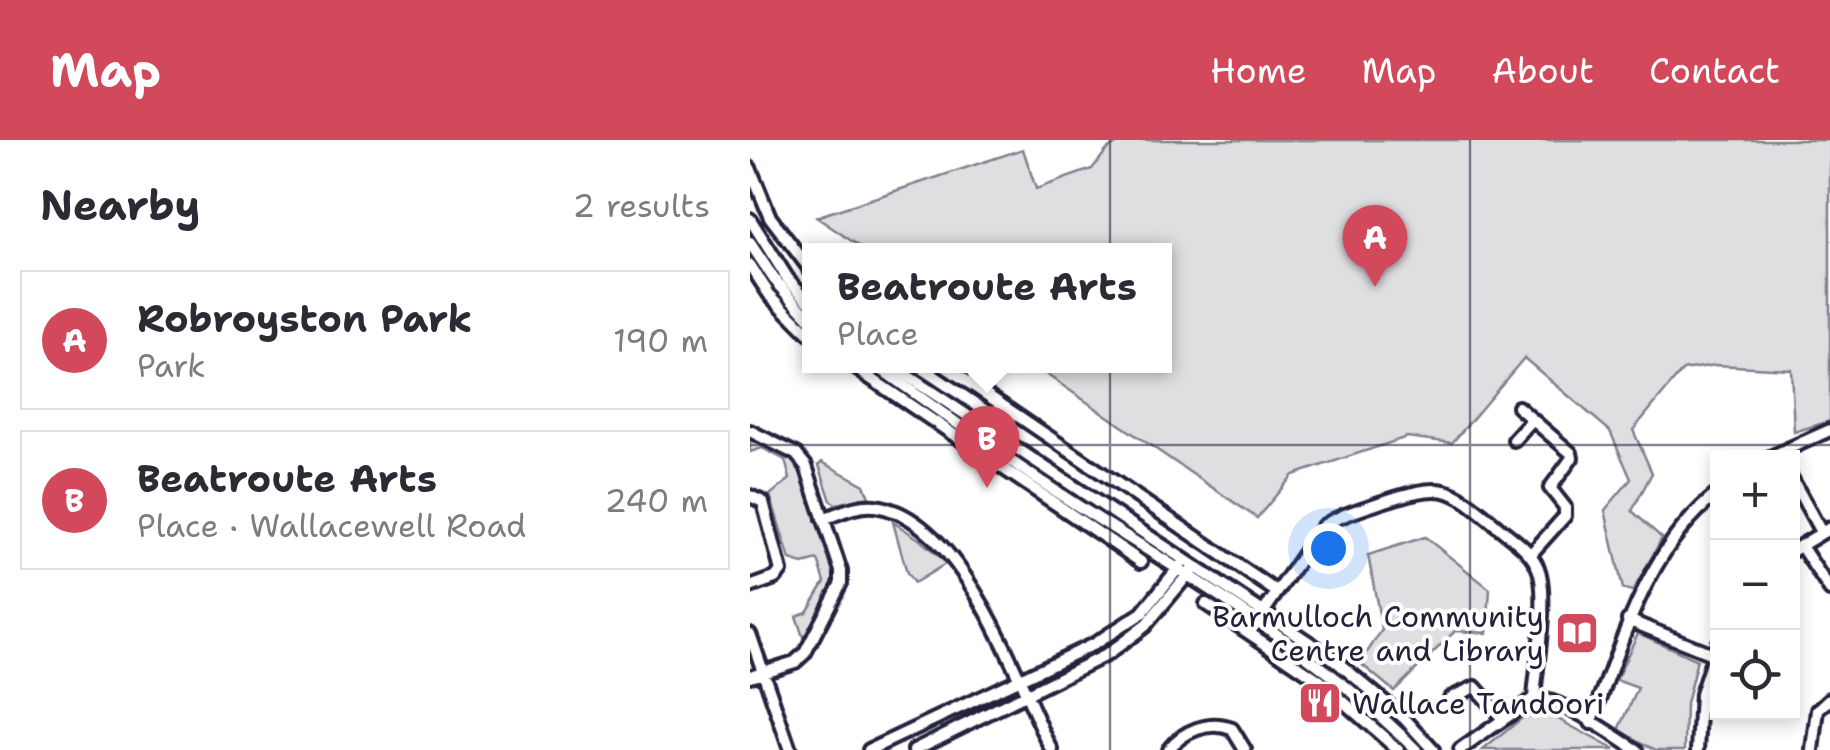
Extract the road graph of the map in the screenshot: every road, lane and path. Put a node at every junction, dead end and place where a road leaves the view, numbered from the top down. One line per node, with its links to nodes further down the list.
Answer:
1 (750, 168): 4 (street)
2 (750, 220): 6 (street)
3 (750, 243): 7 (street)
4 (802, 258)
5 (750, 266): 8 (street)
6 (802, 293)
7 (802, 308)
8 (802, 326)
9 (860, 373): 27 (street)
10 (885, 373): 28 (street)
11 (901, 373): 28 (street)
12 (953, 373): 31 (street)
13 (1518, 407): 14 (street)
14 (1532, 420): 17 (street); 26 (street)
15 (1830, 430): 18 (street)
16 (750, 431): 22 (street)
17 (1514, 440)
18 (1787, 450)
19 (1800, 491): 23 (street)
20 (750, 496): 29 (street)
21 (1710, 499): 34 (street)
22 (823, 519): 39 (street); 40 (street)
23 (1825, 530): 24 (street)
24 (1800, 546)
25 (1800, 554): 30 (street)
26 (1530, 555): 31 (street); 43 (street)
27 (1141, 562)
28 (1186, 569): 33 (street); 40 (street); 41 (street)
29 (750, 587)
30 (1830, 590)
31 (1278, 592): 33 (street)
32 (1206, 604): 35 (street)
33 (1260, 617): 35 (street); 55 (street); 56 (street)
34 (1628, 620): 37 (street); 46 (street)
35 (1249, 633): 54 (street)
36 (750, 634): 39 (street)
37 (1710, 653)
38 (1710, 661): 59 (street)
39 (756, 674): 48 (street)
40 (1017, 679): 41 (street); 47 (street)
41 (1026, 697): 50 (street); 51 (street)
42 (1450, 698): 45 (street)
43 (1534, 698): 45 (street); 46 (street)
44 (1830, 699): 60 (street)
45 (1502, 718): 57 (street)
46 (1591, 723): 58 (street)
47 (905, 733): 49 (street); 50 (street)
48 (790, 750)
49 (869, 750)
50 (914, 750)
51 (1052, 750)
52 (1168, 750): 53 (street)
53 (1245, 750)
54 (1398, 750)
55 (1416, 750)
56 (1433, 750)
57 (1460, 750)
58 (1637, 750)
59 (1698, 750)
60 (1814, 750)

